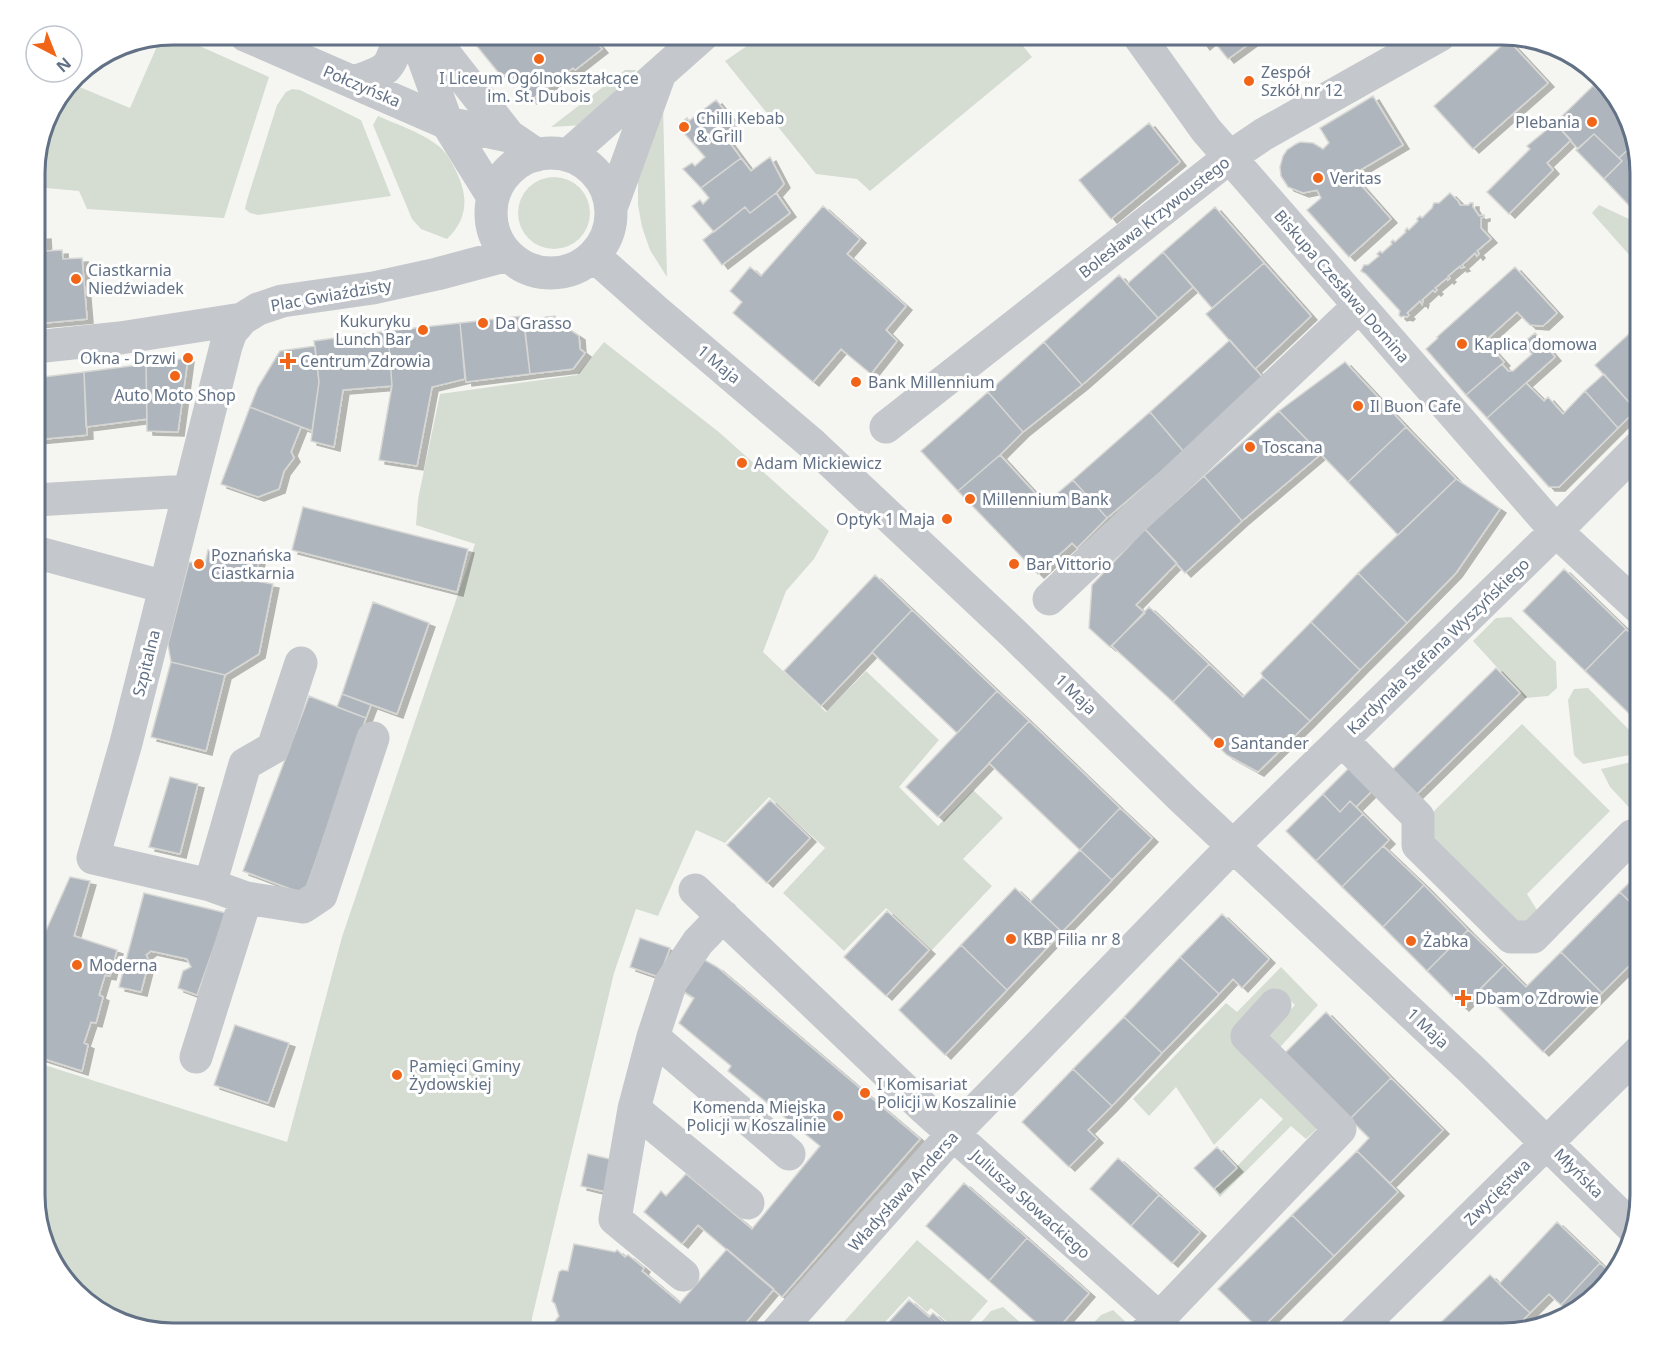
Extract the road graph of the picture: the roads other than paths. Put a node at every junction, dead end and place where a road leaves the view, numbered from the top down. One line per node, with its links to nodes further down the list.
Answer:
1 (270, 45): 9 (street, Połczyńska)
2 (397, 45): 9 (street)
3 (419, 45): 10 (street)
4 (438, 45): 11 (street)
5 (691, 45): 8 (street)
6 (1146, 45): 13 (street, Biskupa Czesława Domina)
7 (1421, 45): 13 (street, Bolesława Krzywoustego)
8 (659, 74): 12 (street); 15 (street)
9 (354, 82): 10 (street, Połczyńska)
10 (447, 123): 11 (street, Połczyńska); 14 (street)
11 (508, 135): 12 (street, Połczyńska)
12 (552, 155): 14 (street); 15 (street)
13 (1230, 157): 18 (street, Biskupa Czesława Domina); 21 (street, Bolesława Krzywoustego)
14 (493, 197): 16 (street)
15 (611, 208): 17 (street)
16 (508, 255): 17 (street); 19 (street, Plac Gwiaździsty)
17 (594, 256): 34 (street, 1 Maja)
18 (1359, 306): 25 (street, Biskupa Czesława Domina); 28 (street)
19 (242, 319): 20 (street, Plac Gwiaździsty); 23 (street, Szpitalna)
20 (45, 346)
21 (886, 427)
22 (1630, 457): 25 (street, Kardynała Stefana Wyszyńskiego)
23 (189, 491): 24 (street); 27 (street, Szpitalna)
24 (45, 499)
25 (1556, 531): 29 (street, Biskupa Czesława Domina); 32 (street, Kardynała Stefana Wyszyńskiego)
26 (45, 555): 27 (street)
27 (165, 587): 35 (street, Szpitalna)
28 (1049, 599)
29 (1630, 599)
30 (301, 663): 35 (street)
31 (374, 738): 37 (street, Szpitalna)
32 (1342, 740): 33 (street); 34 (street, Kardynała Stefana Wyszyńskiego)
33 (1630, 838)
34 (1234, 845): 44 (street, Władysława Andersa); 45 (street, 1 Maja)
35 (210, 885): 37 (street, Szpitalna)
36 (695, 890): 38 (street, Juliusza Słowackiego)
37 (246, 898): 41 (street)
38 (723, 916): 40 (street); 44 (street, Juliusza Słowackiego)
39 (1275, 1005): 52 (street)
40 (653, 1037): 43 (street); 46 (street)
41 (196, 1058)
42 (1630, 1062): 45 (street, Zwycięstwa)
43 (634, 1109): 47 (street); 49 (street)
44 (953, 1134): 50 (street, Władysława Andersa); 51 (street, Juliusza Słowackiego)
45 (1548, 1142): 48 (street, Młyńska); 53 (street, Zwycięstwa)
46 (789, 1154)
47 (748, 1203)
48 (1627, 1222)
49 (683, 1275)
50 (786, 1323)
51 (1149, 1323)
52 (1155, 1323)
53 (1365, 1323)

